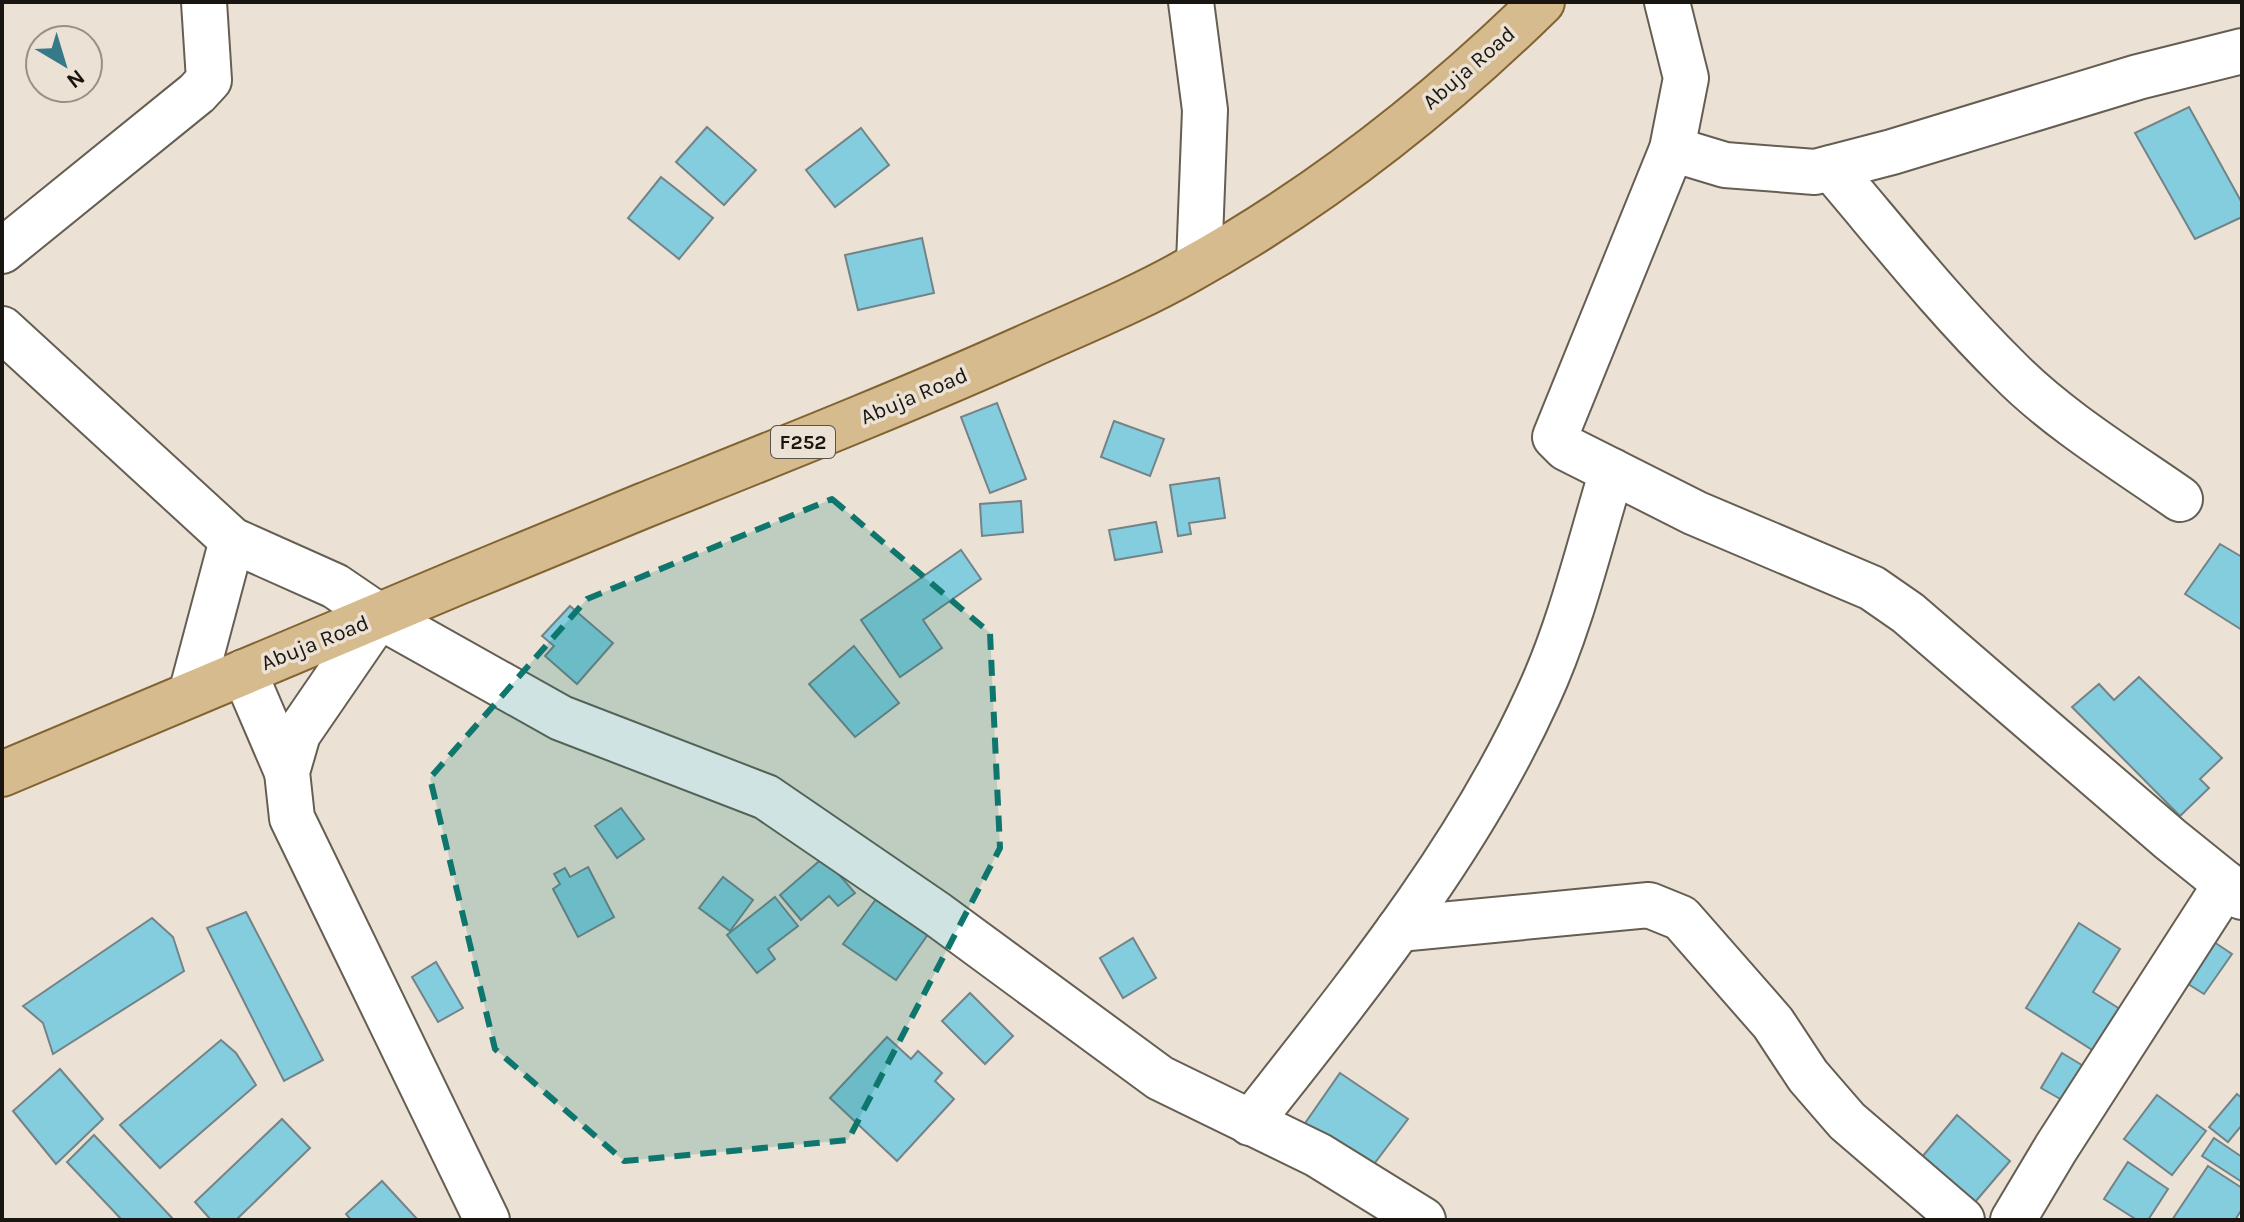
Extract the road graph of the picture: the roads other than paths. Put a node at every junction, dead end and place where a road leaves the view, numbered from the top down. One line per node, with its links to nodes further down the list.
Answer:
1 (204, 2): 8 (street)
2 (1191, 2): 9 (street)
3 (1542, 2): 9 (main road, Abuja Road / F252)
4 (1667, 2): 6 (street)
5 (2242, 51): 7 (street)
6 (1672, 149): 7 (street); 11 (street)
7 (1831, 168): 12 (street)
8 (2, 251)
9 (1199, 264): 14 (main road, Abuja Road / F252)
10 (2, 329): 13 (street)
11 (1612, 471): 19 (street); 20 (street)
12 (2180, 499)
13 (232, 540): 14 (street); 16 (street)
14 (379, 616): 15 (main road, Abuja Road / F252); 17 (street); 21 (street)
15 (244, 672): 16 (main road, Abuja Road / F252); 17 (street)
16 (191, 694): 18 (main road, Abuja Road / F252)
17 (287, 772): 22 (street)
18 (2, 774)
19 (2234, 891): 25 (street)
20 (1399, 929): 21 (street); 24 (street)
21 (1250, 1123): 23 (street)
22 (487, 1220)
23 (1423, 1220)
24 (1962, 1220)
25 (2013, 1220)

